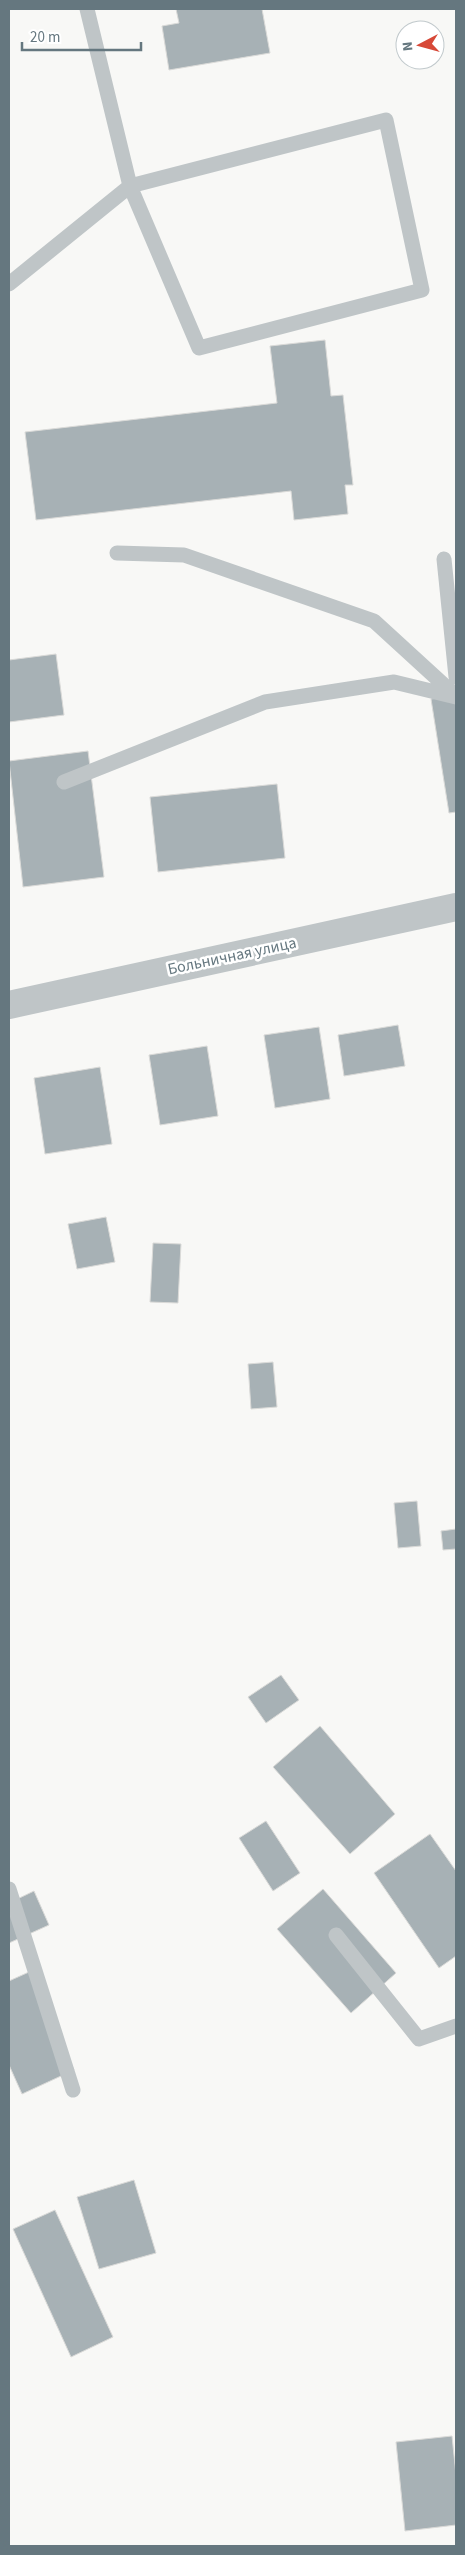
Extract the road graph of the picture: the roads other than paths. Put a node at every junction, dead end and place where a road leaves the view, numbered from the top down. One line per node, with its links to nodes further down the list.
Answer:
1 (86, 9): 2 (lane)
2 (130, 186): 2 (lane); 3 (lane)
3 (9, 284)
4 (117, 553): 7 (lane)
5 (444, 559): 6 (lane)
6 (456, 677)
7 (456, 696): 8 (lane)
8 (64, 782)
9 (456, 907): 10 (street, Больничная улица)
10 (9, 1005)
11 (9, 1889): 14 (lane)
12 (336, 1935): 13 (lane)
13 (456, 2026)
14 (73, 2090)

